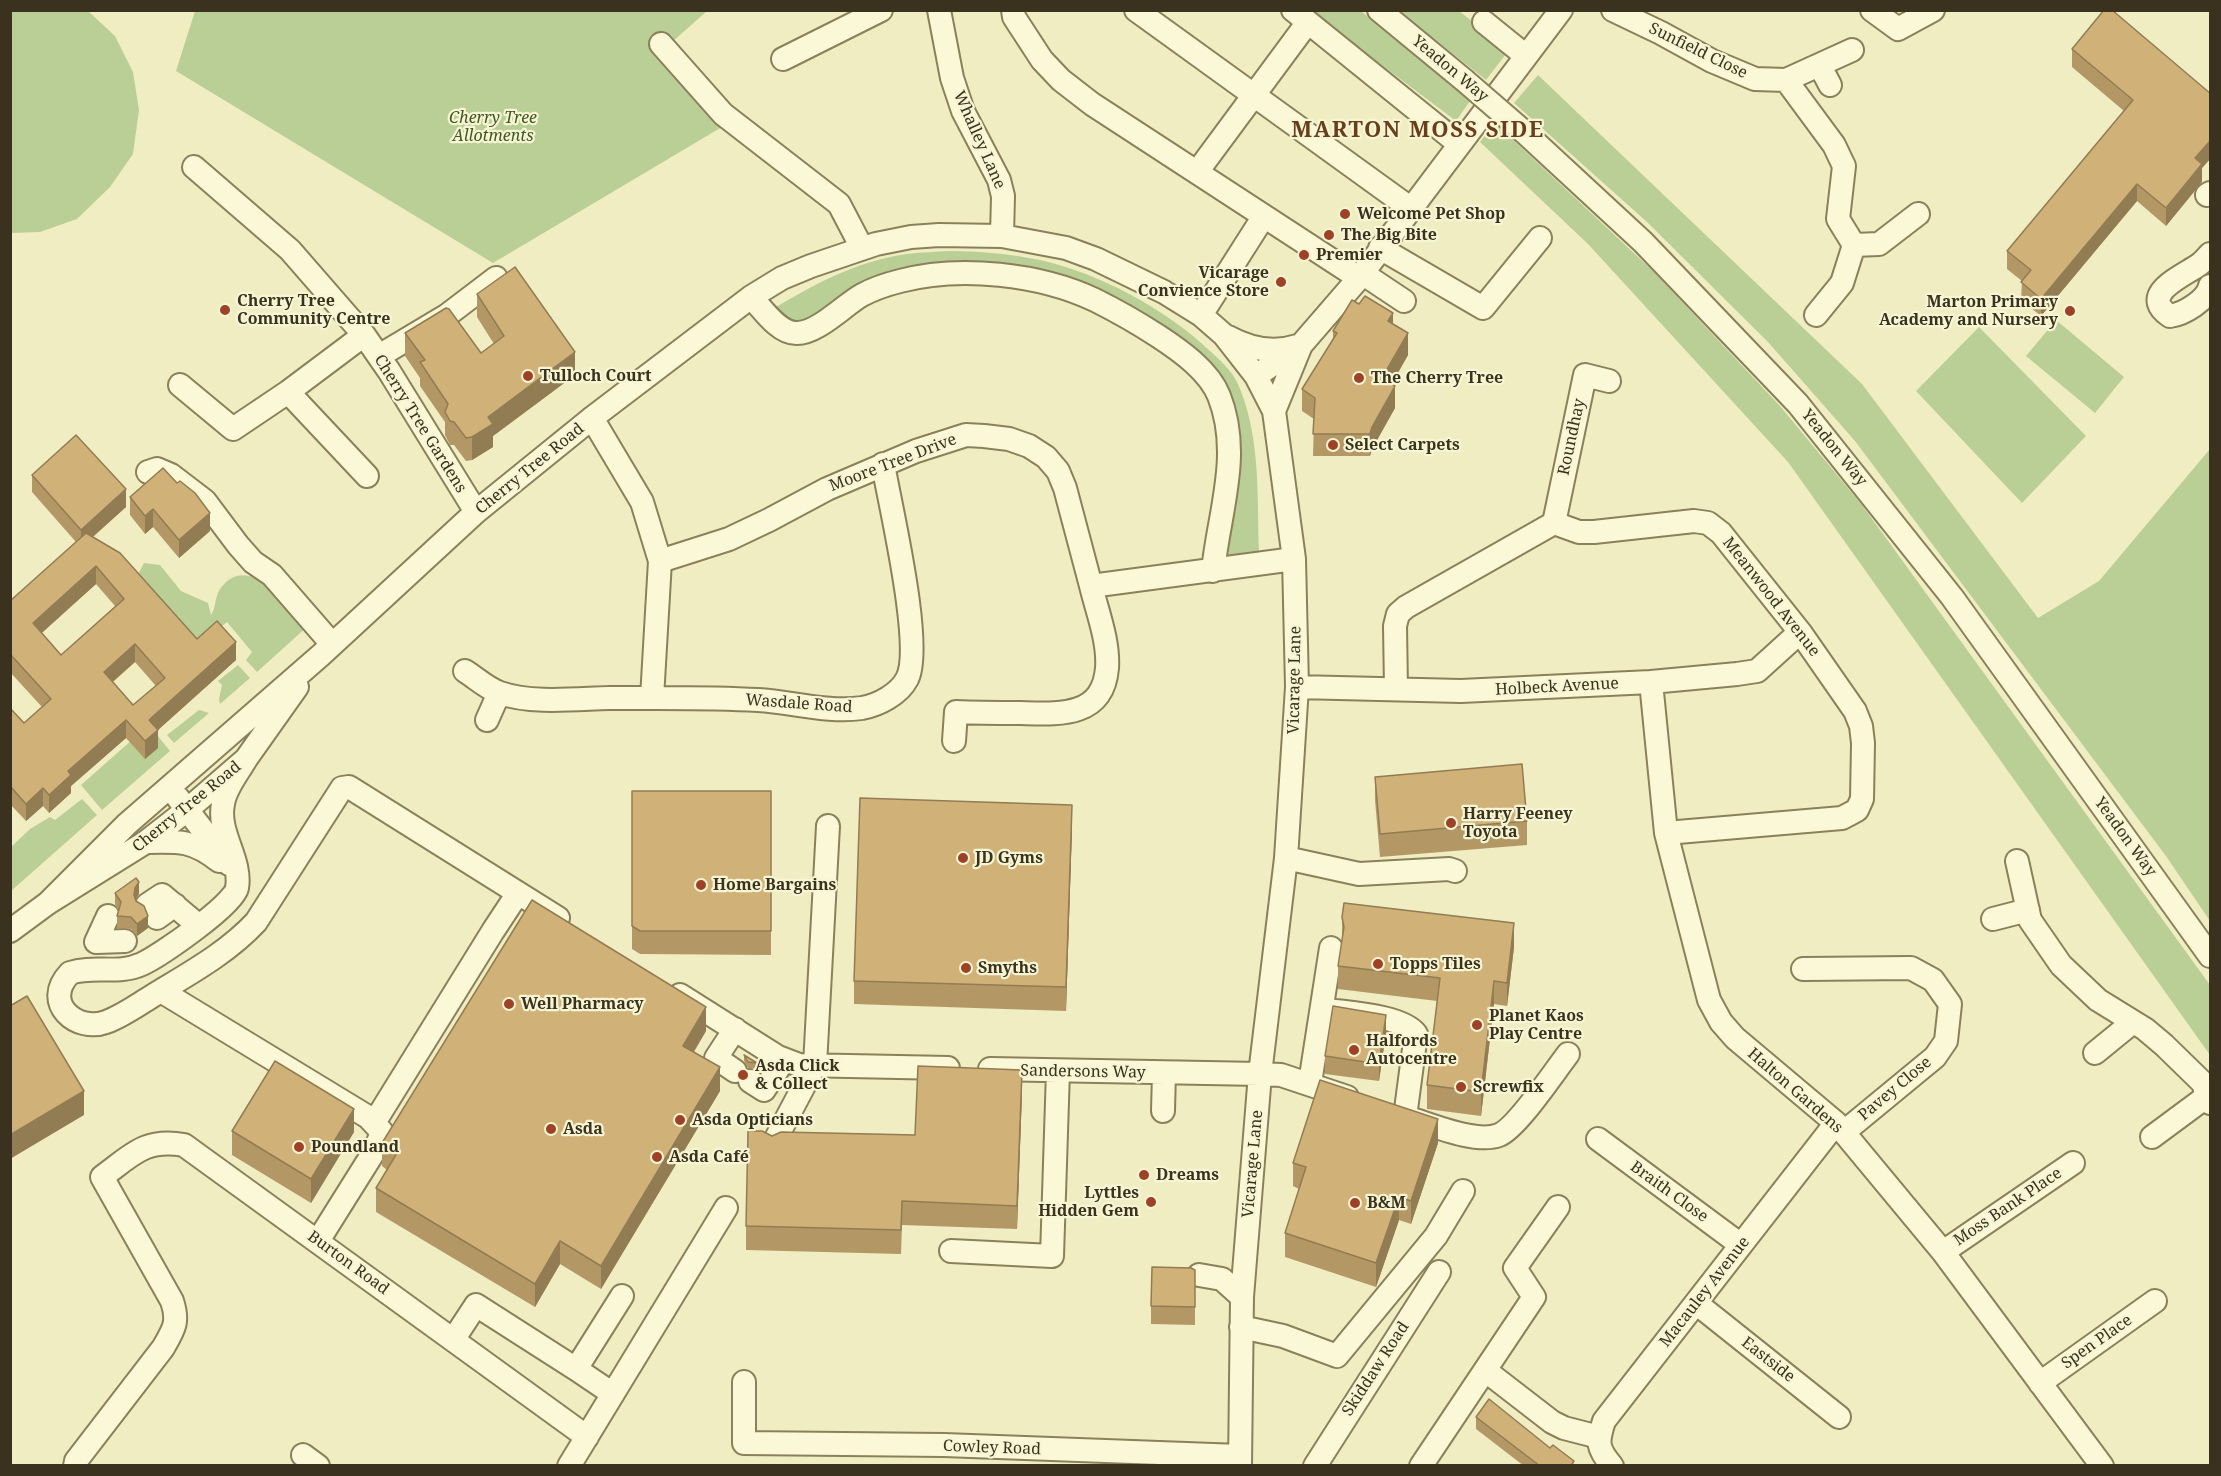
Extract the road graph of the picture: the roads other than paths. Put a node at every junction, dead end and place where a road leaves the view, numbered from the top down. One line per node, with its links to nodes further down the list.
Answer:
1 (881, 10): 15 (street)
2 (939, 10): 24 (street, Whalley Lane)
3 (1013, 10): 20 (street)
4 (1136, 10): 17 (street)
5 (1378, 10): 87 (street, Yeadon Way, bridge)
6 (1561, 10): 14 (street)
7 (1613, 10): 16 (street, Sunfield Close)
8 (1872, 10): 9 (street)
9 (1933, 10)
10 (1300, 16): 17 (street); 18 (street)
11 (1484, 22): 14 (street)
12 (661, 44): 27 (street)
13 (1852, 51): 16 (street)
14 (1526, 57): 18 (street)
15 (783, 59)
16 (1786, 80): 26 (street)
17 (1254, 95): 20 (street); 21 (street)
18 (1459, 144): 21 (street)
19 (194, 167): 37 (street, Cherry Tree Gardens)
20 (1197, 172): 23 (street)
21 (1410, 208): 28 (street)
22 (1918, 214): 26 (street)
23 (1264, 216): 30 (street); 35 (street)
24 (1002, 236): 27 (street, Cherry Tree Road); 35 (street, Cherry Tree Road)
25 (1540, 237): 28 (street)
26 (1854, 245): 36 (street)
27 (862, 248): 33 (street, Cherry Tree Road)
28 (1380, 248): 30 (street)
29 (2210, 260): 32 (street)
30 (1360, 275): 34 (street); 39 (street)
31 (496, 278): 40 (street)
32 (2211, 286)
33 (751, 297): 46 (street, Cherry Tree Road); 54 (street)
34 (1404, 301)
35 (1201, 315): 38 (street, Cherry Tree Road)
36 (1816, 315)
37 (364, 335): 40 (street, Cherry Tree Gardens); 44 (street, Cherry Tree Gardens)
38 (1224, 335): 39 (street); 41 (street, Cherry Tree Road)
39 (1300, 345): 41 (street); 45 (street)
40 (379, 356): 50 (street, Cherry Tree Gardens)
41 (1256, 376): 45 (street, Vicarage Lane)
42 (1609, 381): 51 (street, Roundhay)
43 (180, 385): 44 (street, Cherry Tree Gardens)
44 (288, 392): 49 (street)
45 (1274, 411): 52 (street, Vicarage Lane)
46 (592, 418): 50 (street, Cherry Tree Road); 53 (street)
47 (883, 464): 53 (street, Moore Tree Drive); 55 (street, Moore Tree Drive); 63 (street, Wasdale Road)
48 (148, 472): 57 (street)
49 (367, 476)
50 (476, 512): 57 (street, Cherry Tree Road)
51 (1554, 523): 56 (street, Meanwood Avenue); 61 (street)
52 (1294, 560): 54 (street); 60 (street, Vicarage Lane)
53 (660, 561): 63 (street)
54 (1213, 571): 55 (street)
55 (1091, 586): 65 (street, Moore Tree Drive)
56 (1800, 632): 59 (street, Holbeck Avenue); 70 (street, Meanwood Avenue)
57 (327, 650): 66 (street, Cherry Tree Road); 67 (street, Cherry Tree Road)
58 (465, 671): 62 (street, Wasdale Road)
59 (1651, 682): 61 (street, Holbeck Avenue); 70 (street, Halton Gardens)
60 (1297, 687): 61 (street, Holbeck Avenue); 73 (street, Vicarage Lane)
61 (1396, 688)
62 (499, 693): 63 (street, Wasdale Road); 64 (street)
63 (652, 698)
64 (487, 720)
65 (954, 741)
66 (246, 759): 68 (street, Cherry Tree Road); 72 (street)
67 (174, 784): 68 (street); 78 (street, Cherry Tree Road)
68 (192, 806): 71 (street, Cherry Tree Road); 72 (street); 76 (street)
69 (828, 826): 97 (street)
70 (1666, 833): 106 (street, Halton Gardens)
71 (146, 842): 76 (street); 78 (street, Cherry Tree Road)
72 (232, 851): 76 (street)
73 (1286, 858): 75 (street); 100 (street, Vicarage Lane)
74 (2017, 861): 80 (street)
75 (1455, 871)
76 (237, 876): 82 (street)
77 (518, 893): 85 (street); 91 (street); 105 (street)
78 (48, 903): 84 (street, Cherry Tree Road)
79 (156, 904): 82 (street)
80 (2028, 910): 81 (street); 93 (street)
81 (1993, 919)
82 (199, 926): 89 (street)
83 (116, 928): 89 (street)
84 (10, 931)
85 (577, 931)
86 (1331, 948): 92 (street)
87 (2211, 956)
88 (1803, 969): 106 (street, Pavey Close)
89 (90, 970): 91 (street)
90 (664, 985): 94 (street)
91 (161, 991): 105 (street)
92 (1322, 1009): 101 (street); 104 (street)
93 (2133, 1022): 95 (street); 102 (street)
94 (735, 1029): 97 (street); 97 (street)
95 (2095, 1053)
96 (1568, 1054): 104 (street, Sandersons Way)
97 (799, 1063): 98 (street, Sandersons Way); 109 (street)
98 (1058, 1071): 99 (street, Sandersons Way); 116 (street)
99 (1164, 1073): 100 (street, Sandersons Way); 103 (street)
100 (1260, 1074): 101 (street, Sandersons Way); 121 (street, Vicarage Lane)
101 (1310, 1083): 104 (street, Sandersons Way)
102 (2208, 1100): 107 (street)
103 (1163, 1111)
104 (1388, 1111)
105 (374, 1123): 114 (street)
106 (1840, 1128): 115 (street, Macauley Avenue); 117 (street, Halton Gardens)
107 (2152, 1137)
108 (1598, 1139): 115 (street, Braith Close)
109 (772, 1146)
110 (2073, 1163): 117 (street, Moss Bank Place)
111 (1463, 1191): 124 (street)
112 (1558, 1207): 127 (street)
113 (726, 1208): 130 (street)
114 (318, 1241): 125 (street, Burton Road); 135 (street, Burton Road)
115 (1741, 1245): 123 (street, Macauley Avenue)
116 (951, 1251)
117 (1943, 1252): 129 (street, Halton Gardens)
118 (1438, 1272): 137 (street, Skiddaw Road)
119 (1199, 1275): 121 (street)
120 (622, 1296): 126 (street)
121 (1242, 1298): 124 (street, Vicarage Lane)
122 (2155, 1301): 129 (street, Spen Place)
123 (1696, 1303): 131 (street, Eastside); 133 (street, Macauley Avenue)
124 (1241, 1327): 134 (street, Vicarage Lane)
125 (453, 1340): 126 (street); 132 (street, Burton Road)
126 (576, 1369): 130 (street)
127 (1486, 1371): 133 (street); 138 (street)
128 (744, 1382): 134 (street, Cowley Road)
129 (2040, 1383): 140 (street, Halton Gardens)
130 (613, 1394): 132 (street)
131 (1839, 1417)
132 (586, 1437): 136 (street)
133 (1599, 1437): 139 (street)
134 (1240, 1461)
135 (75, 1466)
136 (569, 1466)
137 (1315, 1466)
138 (1421, 1466)
139 (1612, 1466)
140 (2102, 1466)

